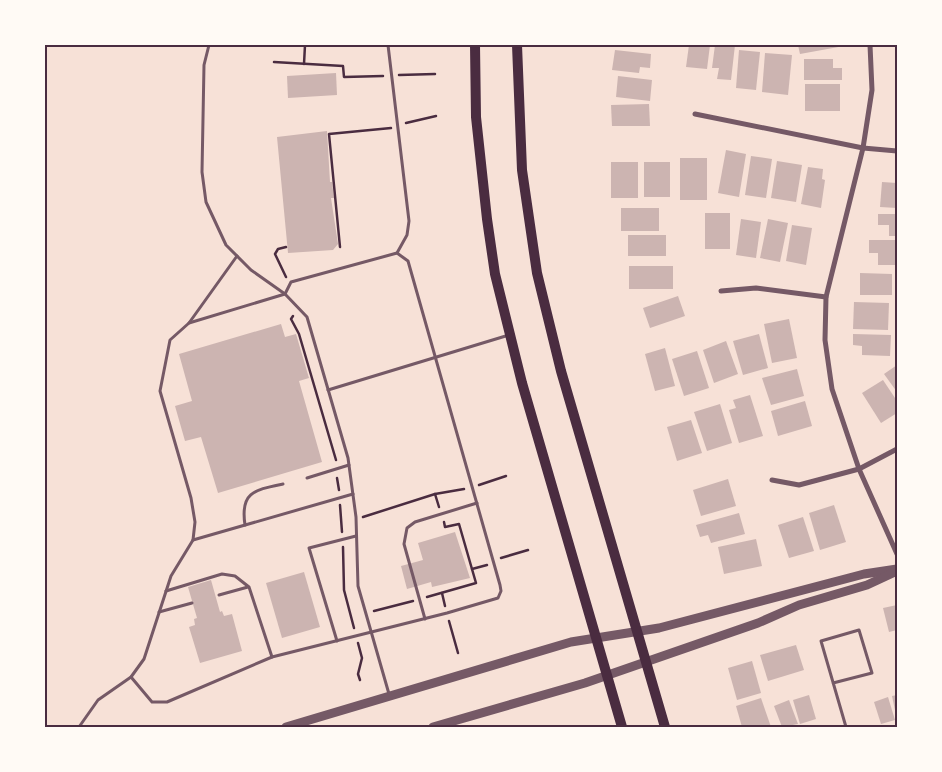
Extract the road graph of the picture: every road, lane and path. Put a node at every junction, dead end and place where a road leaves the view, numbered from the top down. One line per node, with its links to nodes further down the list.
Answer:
1 (209, 45): 19 (lane)
2 (305, 45): 8 (path)
3 (388, 45): 10 (lane)
4 (475, 45): 26 (main road)
5 (516, 45): 61 (main road)
6 (870, 45): 14 (street)
7 (274, 62): 8 (path)
8 (304, 64): 10 (path)
9 (434, 74): 10 (path)
10 (391, 76): 13 (lane)
11 (695, 114): 14 (street)
12 (436, 116): 13 (path)
13 (398, 126): 17 (path); 18 (lane)
14 (863, 148): 15 (street); 23 (street)
15 (897, 151)
16 (286, 247): 20 (path)
17 (340, 247)
18 (397, 253): 20 (lane); 27 (lane)
19 (237, 256): 22 (lane); 25 (lane)
20 (291, 282): 22 (lane)
21 (721, 291): 23 (street)
22 (285, 294): 24 (lane); 25 (lane)
23 (826, 297): 32 (street)
24 (298, 309): 28 (lane); 31 (path)
25 (189, 324): 47 (lane)
26 (510, 335): 27 (lane); 64 (main road)
27 (435, 358): 28 (lane); 37 (lane)
28 (328, 390): 30 (lane)
29 (897, 449): 32 (street)
30 (349, 466): 31 (lane); 38 (lane)
31 (336, 469): 34 (lane); 40 (path)
32 (859, 469): 35 (street); 48 (street)
33 (506, 476): 37 (path)
34 (307, 478)
35 (772, 480)
36 (283, 484): 44 (lane)
37 (472, 486): 39 (path); 41 (lane)
38 (353, 494): 40 (lane); 45 (lane)
39 (435, 494): 42 (path); 43 (path)
40 (340, 498): 44 (lane); 46 (path)
41 (476, 503): 42 (lane); 58 (lane)
42 (441, 513): 52 (path); 54 (lane)
43 (369, 516)
44 (245, 525): 47 (lane)
45 (356, 536): 46 (lane); 57 (lane)
46 (342, 539): 59 (path); 65 (lane)
47 (193, 540): 51 (lane)
48 (897, 554)
49 (897, 570): 61 (street); 68 (street)
50 (249, 587): 51 (lane); 53 (lane); 67 (lane)
51 (166, 591): 56 (lane)
52 (442, 592): 54 (path); 58 (path)
53 (219, 595)
54 (419, 599): 57 (path); 60 (lane)
55 (192, 604): 56 (lane)
56 (159, 612): 70 (lane)
57 (366, 613): 59 (path); 62 (lane)
58 (447, 613): 60 (lane); 66 (path)
59 (352, 617): 63 (path)
60 (425, 619): 62 (lane)
61 (637, 631): 64 (street); 68 (main road)
62 (372, 633): 63 (lane); 73 (lane)
63 (356, 637): 65 (lane); 71 (path)
64 (596, 638): 69 (main road); 73 (street)
65 (336, 641): 67 (lane)
66 (458, 653)
67 (272, 657): 70 (lane)
68 (646, 662): 69 (street); 78 (main road)
69 (607, 676): 76 (street); 77 (main road)
70 (131, 677): 74 (lane)
71 (360, 680)
72 (833, 682): 72 (lane); 79 (lane)
73 (389, 695): 75 (street)
74 (79, 727)
75 (286, 727)
76 (433, 727)
77 (622, 727)
78 (665, 727)
79 (846, 727)

